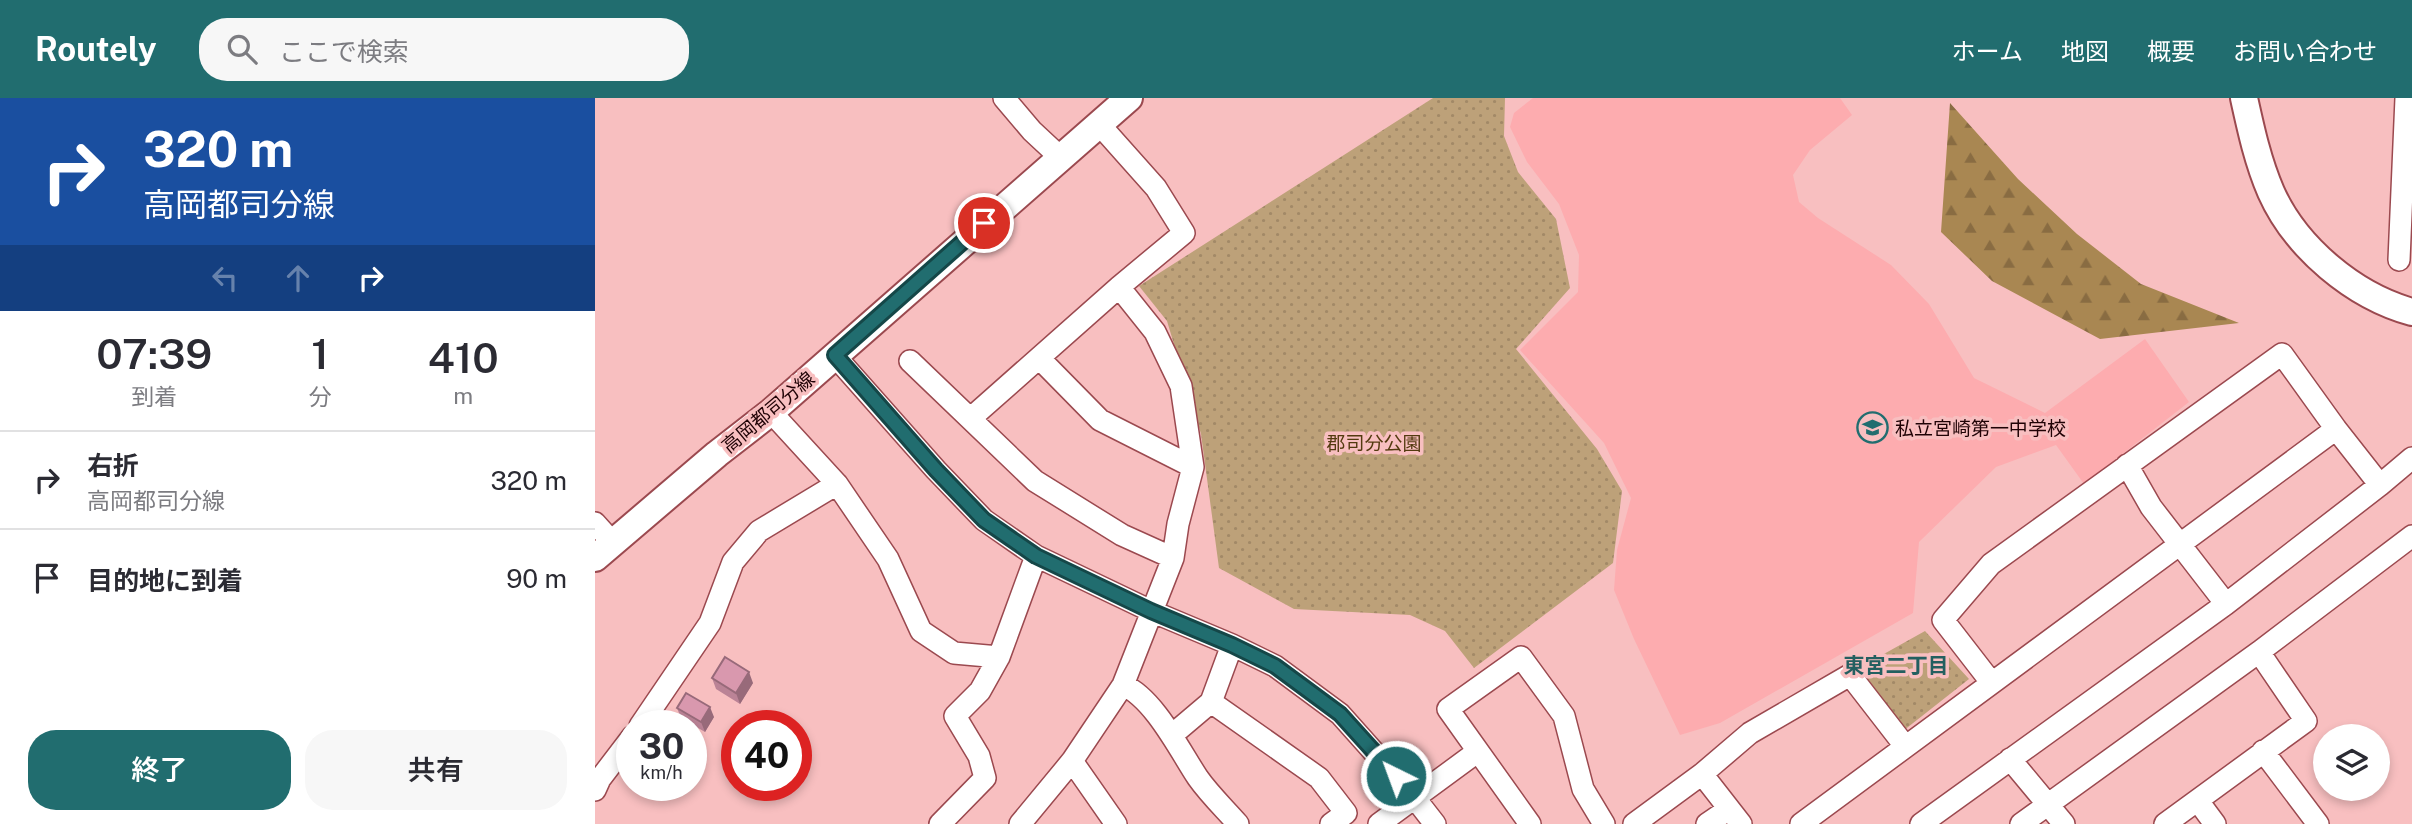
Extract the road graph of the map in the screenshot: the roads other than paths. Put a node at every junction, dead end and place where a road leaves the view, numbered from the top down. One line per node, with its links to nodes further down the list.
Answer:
1 (1004, 98): 6 (street)
2 (1129, 98): 5 (main road, 高岡都司分線)
3 (2244, 98): 9 (main road)
4 (2406, 98): 7 (street)
5 (1099, 124): 6 (main road, 高岡都司分線); 8 (street)
6 (1061, 158): 10 (main road, 高岡都司分線)
7 (2399, 260)
8 (1119, 287): 11 (street); 18 (street)
9 (2412, 312)
10 (835, 355): 13 (main road, 高岡都司分線); 25 (street)
11 (1039, 359): 14 (street); 18 (street)
12 (909, 361): 14 (street)
13 (771, 412): 19 (street); 24 (main road, 高岡都司分線)
14 (971, 418): 26 (street)
15 (2336, 429): 17 (street); 20 (street); 23 (street)
16 (2412, 458): 20 (street)
17 (2127, 465): 23 (street); 32 (street)
18 (1193, 467): 26 (street)
19 (837, 484): 31 (street); 35 (street)
20 (2380, 485): 27 (street)
21 (595, 523): 24 (street)
22 (2412, 536): 30 (street)
23 (2181, 544): 27 (street); 32 (street)
24 (604, 550)
25 (1036, 556): 28 (street); 31 (street)
26 (1173, 558): 28 (street)
27 (2225, 604): 41 (street)
28 (1151, 611): 29 (street); 33 (street)
29 (1232, 645): 34 (street); 45 (street)
30 (2259, 652): 39 (street); 47 (street)
31 (999, 657): 49 (street)
32 (1991, 682): 37 (street)
33 (1123, 685): 36 (street); 42 (street)
34 (1211, 702): 36 (street); 53 (street)
35 (651, 710)
36 (1172, 735): 52 (street)
37 (1905, 746): 43 (street); 60 (street)
38 (1477, 751): 45 (street); 56 (street); 57 (street)
39 (2263, 751): 46 (street); 66 (street)
40 (616, 758): 44 (street)
41 (2010, 759): 47 (street); 61 (street)
42 (1072, 761): 50 (street); 51 (street)
43 (1702, 774): 48 (street); 58 (street)
44 (595, 790)
45 (1414, 797): 54 (street); 55 (street)
46 (2198, 800): 64 (street); 65 (street)
47 (2049, 804): 62 (street); 63 (street)
48 (1735, 816): 59 (street)
49 (940, 824)
50 (1020, 824)
51 (1116, 824)
52 (1238, 824)
53 (1331, 824)
54 (1379, 824)
55 (1435, 824)
56 (1530, 824)
57 (1604, 824)
58 (1634, 824)
59 (1707, 824)
60 (1801, 824)
61 (1921, 824)
62 (2021, 824)
63 (2064, 824)
64 (2165, 824)
65 (2215, 824)
66 (2318, 824)

